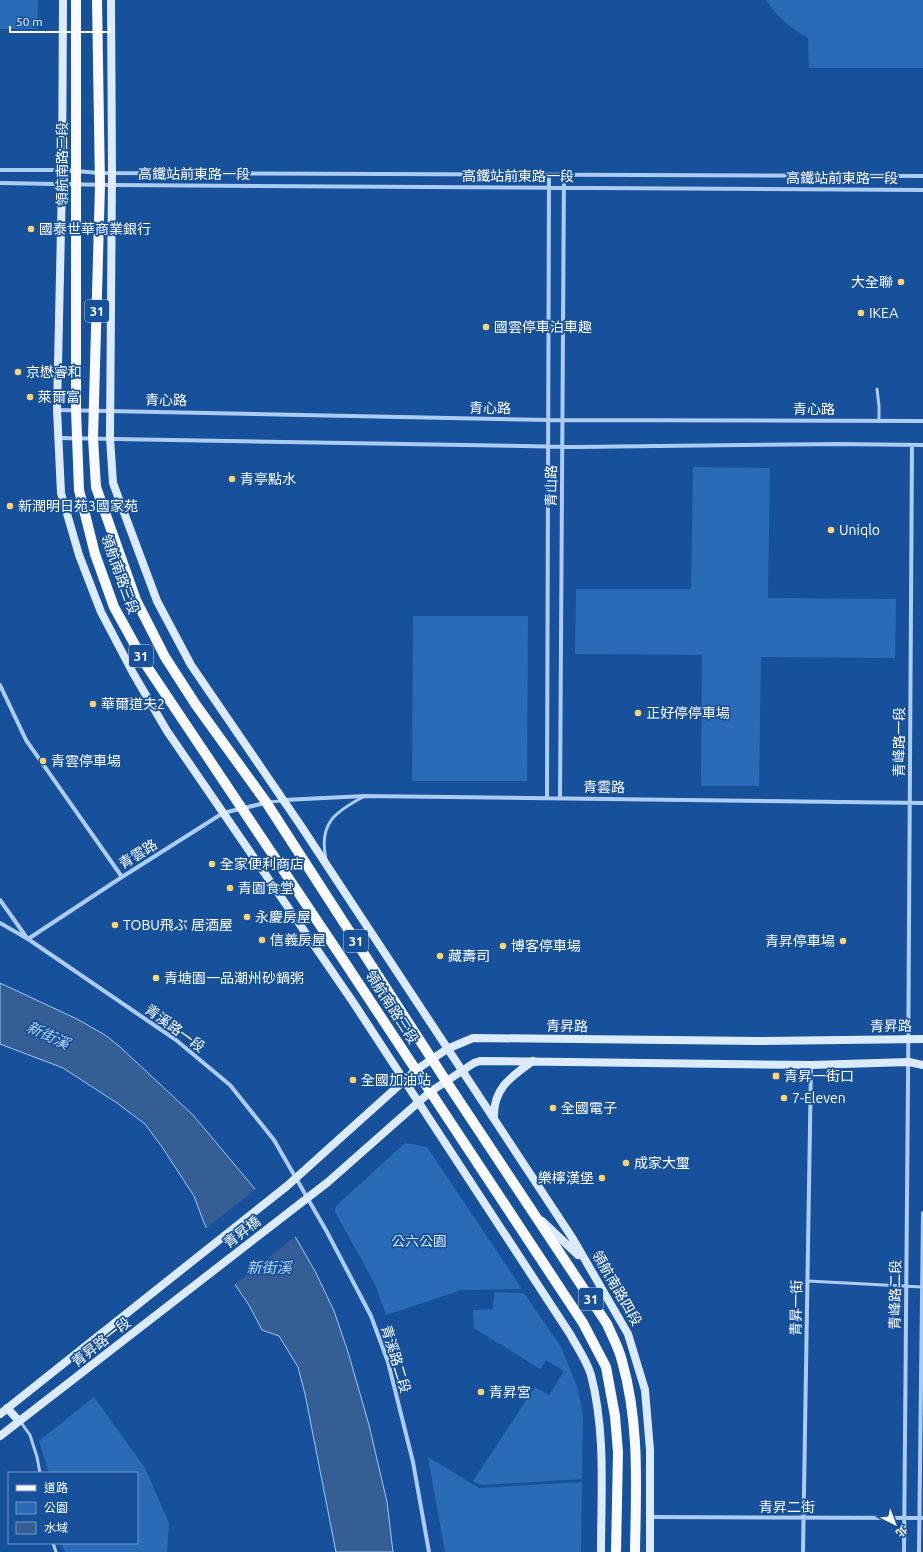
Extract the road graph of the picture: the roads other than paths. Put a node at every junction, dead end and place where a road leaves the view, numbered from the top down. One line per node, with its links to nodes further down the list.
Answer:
1 (63, 0): 6 (street, 領航南路三段 / 31)
2 (76, 0): 7 (main road, 領航南路三段 / 31)
3 (97, 0): 8 (main road, 領航南路三段 / 31)
4 (111, 0): 9 (street, 領航南路三段 / 31)
5 (0, 170): 6 (street, 高鐵站前東路一段)
6 (62, 170): 7 (street, 高鐵站前東路一段); 14 (street, 領航南路三段 / 31)
7 (76, 171): 8 (street, 高鐵站前東路一段); 15 (main road, 領航南路三段 / 31)
8 (100, 173): 9 (street, 高鐵站前東路一段); 16 (main road, 領航南路三段 / 31)
9 (112, 173): 11 (street, 高鐵站前東路一段); 17 (street, 領航南路三段 / 31)
10 (564, 174): 11 (street, 高鐵站前東路一段); 12 (street, 高鐵站前東路一段); 19 (street, 青山路)
11 (549, 175): 18 (street, 青山路)
12 (923, 176)
13 (0, 183): 14 (street, 高鐵站前東路一段)
14 (62, 184): 15 (street, 高鐵站前東路一段); 22 (street, 領航南路三段 / 31)
15 (76, 184): 16 (street, 高鐵站前東路一段); 23 (main road, 領航南路三段 / 31)
16 (100, 185): 17 (street, 高鐵站前東路一段); 24 (main road, 領航南路三段 / 31)
17 (112, 185): 18 (street, 高鐵站前東路一段); 25 (street, 領航南路三段 / 31)
18 (549, 187): 19 (street, 高鐵站前東路一段); 26 (street, 青山路)
19 (564, 188): 20 (street, 高鐵站前東路一段); 27 (street, 青山路)
20 (923, 190)
21 (877, 389): 28 (lane)
22 (57, 410): 23 (street, 青心路); 30 (street, 領航南路三段 / 31)
23 (76, 410): 24 (street, 青心路); 31 (main road, 領航南路三段 / 31)
24 (95, 410): 25 (street, 青心路); 32 (main road, 領航南路三段 / 31)
25 (111, 410): 26 (street, 青心路); 33 (street, 領航南路三段 / 31)
26 (548, 420): 27 (street, 青心路); 36 (street, 青山路)
27 (563, 420): 28 (street, 青心路); 37 (street, 青山路)
28 (878, 421): 29 (street, 青心路)
29 (923, 421)
30 (58, 438): 31 (street); 47 (street, 領航南路三段 / 31)
31 (78, 438): 32 (street); 46 (main road, 領航南路三段 / 31)
32 (93, 438): 33 (street); 43 (main road, 領航南路三段 / 31)
33 (110, 438): 36 (street); 42 (street, 領航南路三段 / 31)
34 (912, 445): 35 (street); 37 (street); 45 (street, 青峰路一段)
35 (923, 445)
36 (549, 447): 37 (street); 40 (street, 青山路)
37 (563, 447): 41 (street, 青山路)
38 (0, 685): 49 (street)
39 (365, 796): 40 (street, 青雲路); 42 (street, 青雲路); 48 (lane)
40 (547, 798): 41 (street, 青雲路)
41 (560, 798): 45 (street, 青雲路)
42 (284, 800): 43 (lane); 48 (street, 領航南路三段 / 31)
43 (266, 802): 46 (street, 青雲路); 56 (main road, 領航南路三段 / 31)
44 (923, 802): 45 (street, 青雲路)
45 (910, 803): 53 (street, 青峰路一段)
46 (243, 809): 47 (street, 青雲路); 61 (main road, 領航南路三段 / 31)
47 (223, 813): 49 (street, 青雲路); 63 (street, 領航南路三段 / 31)
48 (328, 866): 55 (street, 領航南路三段 / 31)
49 (122, 878): 52 (street, 青雲路)
50 (0, 900): 52 (street)
51 (0, 923): 52 (street, 青溪路一段)
52 (28, 939): 68 (street, 青溪路一段)
53 (909, 1039): 54 (street, 青昇路); 55 (street, 青昇路); 58 (street, 青峰路二段)
54 (923, 1039)
55 (447, 1049): 56 (street, 青昇路); 62 (street, 領航南路三段 / 31)
56 (432, 1059): 61 (street, 青昇路); 64 (main road, 領航南路三段 / 31)
57 (533, 1061): 59 (street); 62 (street); 67 (street)
58 (909, 1062): 59 (street); 60 (street); 78 (street, 青峰路二段)
59 (811, 1065): 77 (street, 青昇一街)
60 (923, 1065)
61 (416, 1070): 63 (street, 青昇路); 65 (main road, 領航南路三段 / 31)
62 (461, 1070): 64 (street); 67 (street, 領航南路四段 / 31)
63 (404, 1080): 66 (street, 31); 68 (street, 青昇路)
64 (446, 1081): 65 (street); 72 (main road, 領航南路四段 / 31)
65 (430, 1092): 66 (street); 91 (main road, 31)
66 (419, 1102): 70 (street); 90 (street, 31)
67 (494, 1119): 75 (street, 領航南路四段 / 31)
68 (297, 1178): 69 (street, 青溪路一段); 71 (street, 青昇路)
69 (302, 1187): 70 (street, 青溪路二段)
70 (307, 1197): 76 (street, 青昇橋); 89 (street, 青溪路二段)
71 (269, 1200): 74 (street, 青昇橋)
72 (533, 1212): 75 (street); 92 (main road, 領航南路四段 / 31)
73 (923, 1213): 79 (street, 青峰路二段)
74 (205, 1252): 80 (street, 青昇路一段)
75 (586, 1263): 85 (street, 領航南路四段 / 31)
76 (218, 1268): 82 (street, 青昇路一段)
77 (808, 1281): 78 (lane); 86 (street, 青昇一街)
78 (906, 1287): 79 (lane); 87 (street, 青峰路二段)
79 (922, 1287): 88 (street, 青峰路二段)
80 (7, 1408): 81 (street, 青昇路一段); 82 (street)
81 (0, 1414)
82 (19, 1421): 83 (street, 青昇路一段); 84 (lane)
83 (0, 1436)
84 (40, 1472)
85 (651, 1517): 86 (street, 青昇二街); 93 (street, 領航南路四段 / 31)
86 (803, 1518): 87 (street, 青昇二街); 94 (street, 青昇一街)
87 (904, 1518): 88 (street, 青昇二街); 95 (street, 青峰路二段)
88 (921, 1518): 96 (street, 青峰路二段)
89 (429, 1552)
90 (601, 1552)
91 (616, 1552)
92 (635, 1552)
93 (650, 1552)
94 (803, 1552)
95 (904, 1552)
96 (920, 1552)

